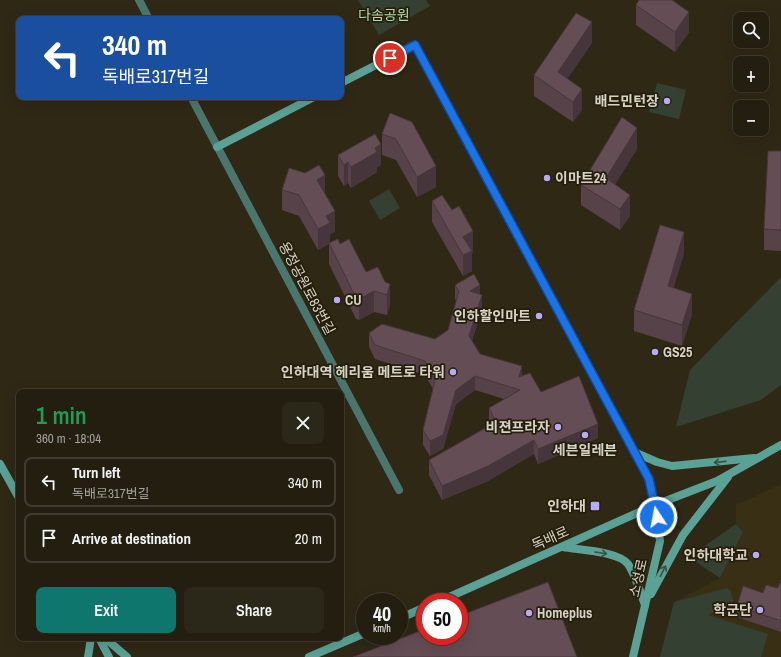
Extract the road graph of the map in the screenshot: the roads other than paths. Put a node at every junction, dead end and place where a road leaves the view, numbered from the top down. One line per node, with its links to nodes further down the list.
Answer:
1 (139, 0): 2 (street)
2 (147, 16)
3 (344, 81): 8 (main road, 소성로)
4 (193, 100): 6 (street, 용정공원로83번길)
5 (308, 100): 6 (main road)
6 (217, 147): 12 (street, 용정공원로83번길)
7 (781, 445): 9 (main road, 독배로)
8 (634, 452): 9 (main road, one-way to 8); 14 (main road, 소성로)
9 (758, 458): 11 (main road, 독배로)
10 (0, 464): 13 (main road)
11 (731, 473): 14 (main road, 독배로); 17 (main road, one-way to 11)
12 (399, 490)
13 (16, 493)
14 (655, 505): 15 (main road, 독배로); 17 (main road, 소성로)
15 (562, 547): 16 (main road, 독배로); 17 (main road, one-way to 17)
16 (458, 593)
17 (645, 605): 26 (main road, 소성로)
18 (356, 637): 25 (main road)
19 (90, 641): 22 (main road)
20 (101, 641): 23 (main road)
21 (108, 641): 24 (main road)
22 (88, 657)
23 (109, 657)
24 (127, 657)
25 (309, 657)
26 (633, 657)

